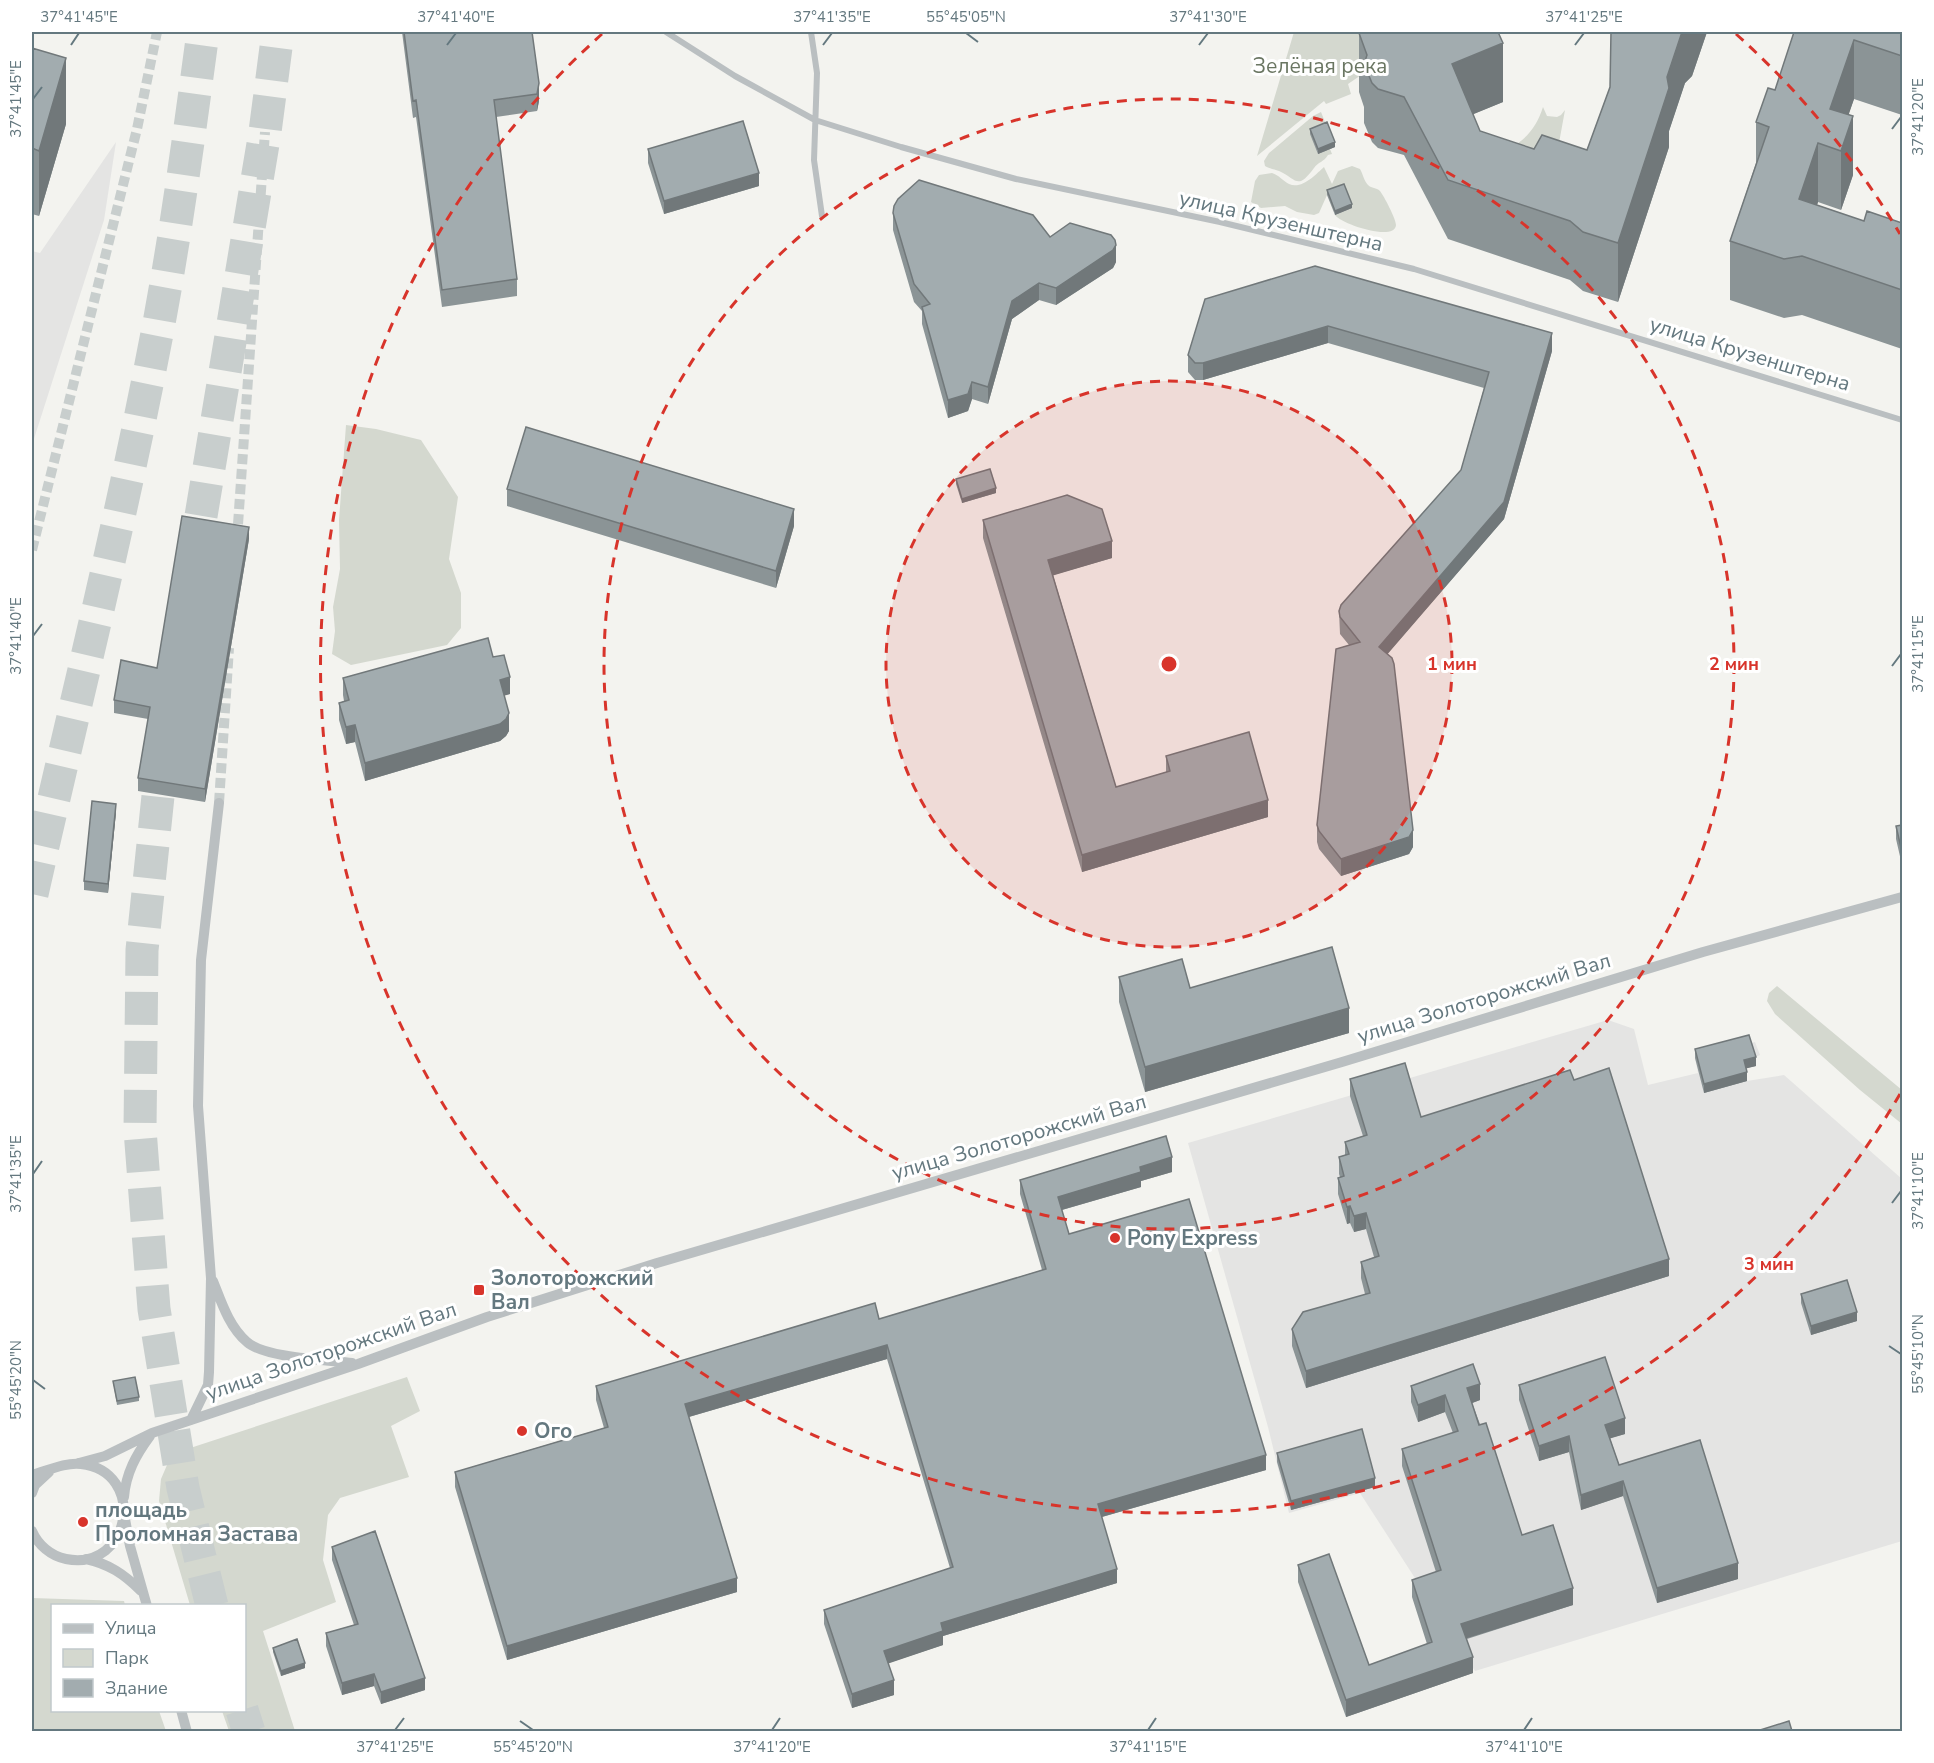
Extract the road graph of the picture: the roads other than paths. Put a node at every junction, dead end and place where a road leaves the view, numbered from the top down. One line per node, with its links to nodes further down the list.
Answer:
1 (666, 32): 3 (street, улица Крузенштерна)
2 (811, 32): 3 (street)
3 (815, 120): 4 (street); 5 (street, улица Крузенштерна)
4 (822, 216)
5 (1902, 420)
6 (219, 803): 8 (street)
7 (1902, 897): 9 (street, улица Золоторожский Вал)
8 (211, 1278): 9 (street); 10 (street)
9 (358, 1364): 10 (street, улица Золоторожский Вал)
10 (191, 1420): 11 (street, улица Золоторожский Вал)
11 (152, 1433): 12 (street, улица Золоторожский Вал); 16 (street)
12 (79, 1463): 13 (street); 16 (street)
13 (54, 1468): 14 (street); 15 (street)
14 (32, 1475)
15 (32, 1493)
16 (123, 1502): 17 (street)
17 (124, 1514): 19 (street); 20 (street)
18 (32, 1532): 19 (street)
19 (86, 1559): 20 (street)
20 (143, 1593): 21 (street)
21 (147, 1604)
22 (182, 1712): 23 (street)
23 (187, 1731)

